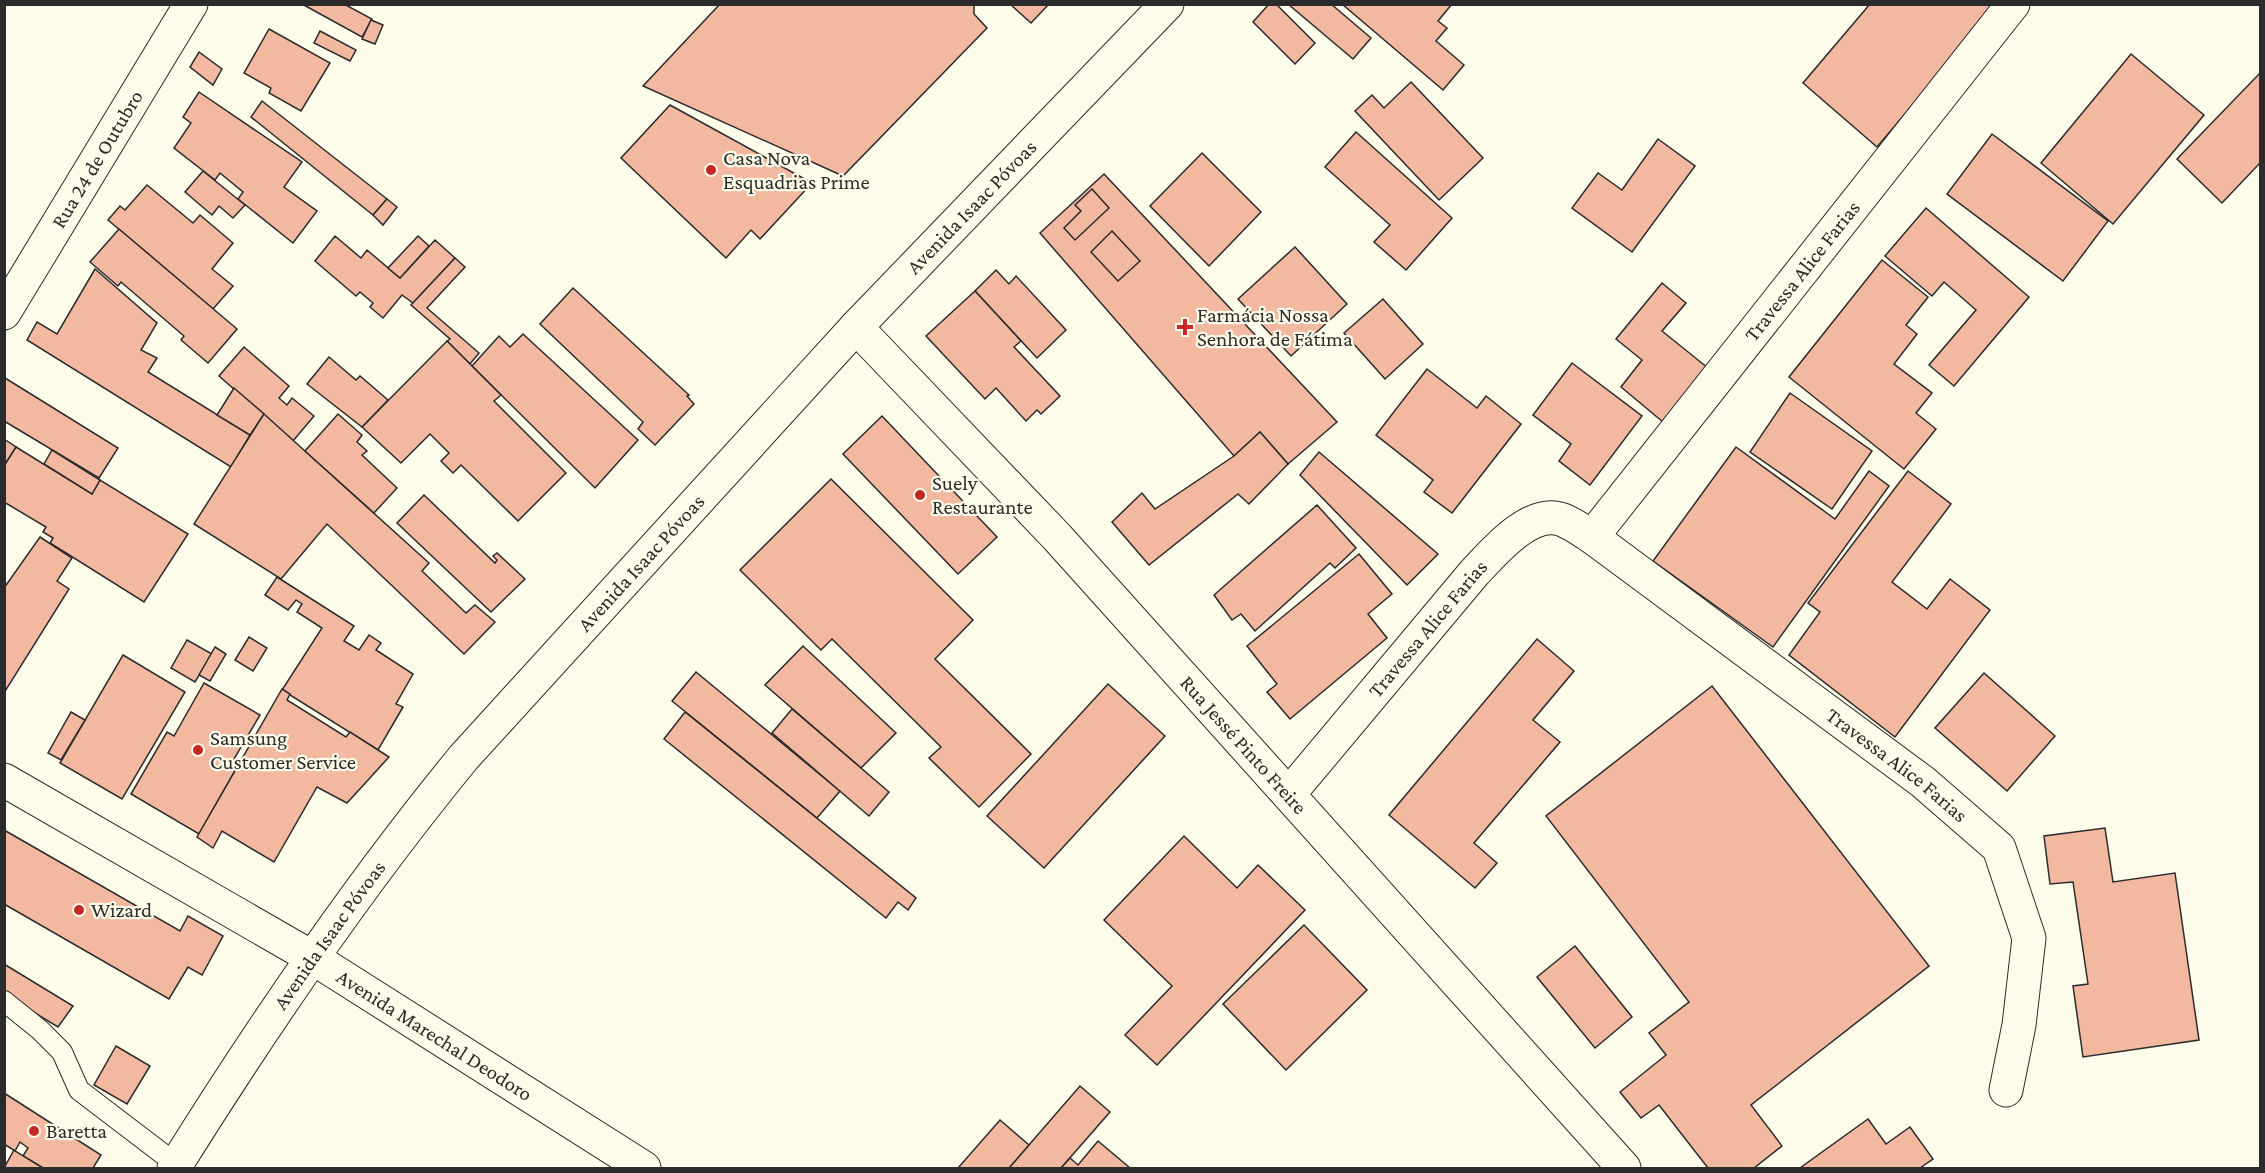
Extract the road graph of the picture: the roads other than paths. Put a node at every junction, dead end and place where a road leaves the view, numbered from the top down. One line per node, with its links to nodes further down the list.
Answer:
1 (191, 4): 4 (street, Rua 24 de Outubro)
2 (1167, 4): 5 (street, Avenida Isaac Póvoas)
3 (2013, 4): 6 (street, Travessa Alice Farias)
4 (4, 313)
5 (856, 327): 8 (street, Rua Jessé Pinto Freire); 9 (street, Avenida Isaac Póvoas)
6 (1592, 537): 8 (street, Travessa Alice Farias); 11 (street, Travessa Alice Farias)
7 (4, 780): 9 (street, Avenida Marechal Deodoro)
8 (1289, 794): 14 (street, Rua Jessé Pinto Freire)
9 (313, 958): 12 (street, Avenida Isaac Póvoas); 13 (street, Avenida Marechal Deodoro)
10 (4, 1001): 12 (lane)
11 (2006, 1090)
12 (175, 1166)
13 (644, 1168)
14 (1624, 1168)

